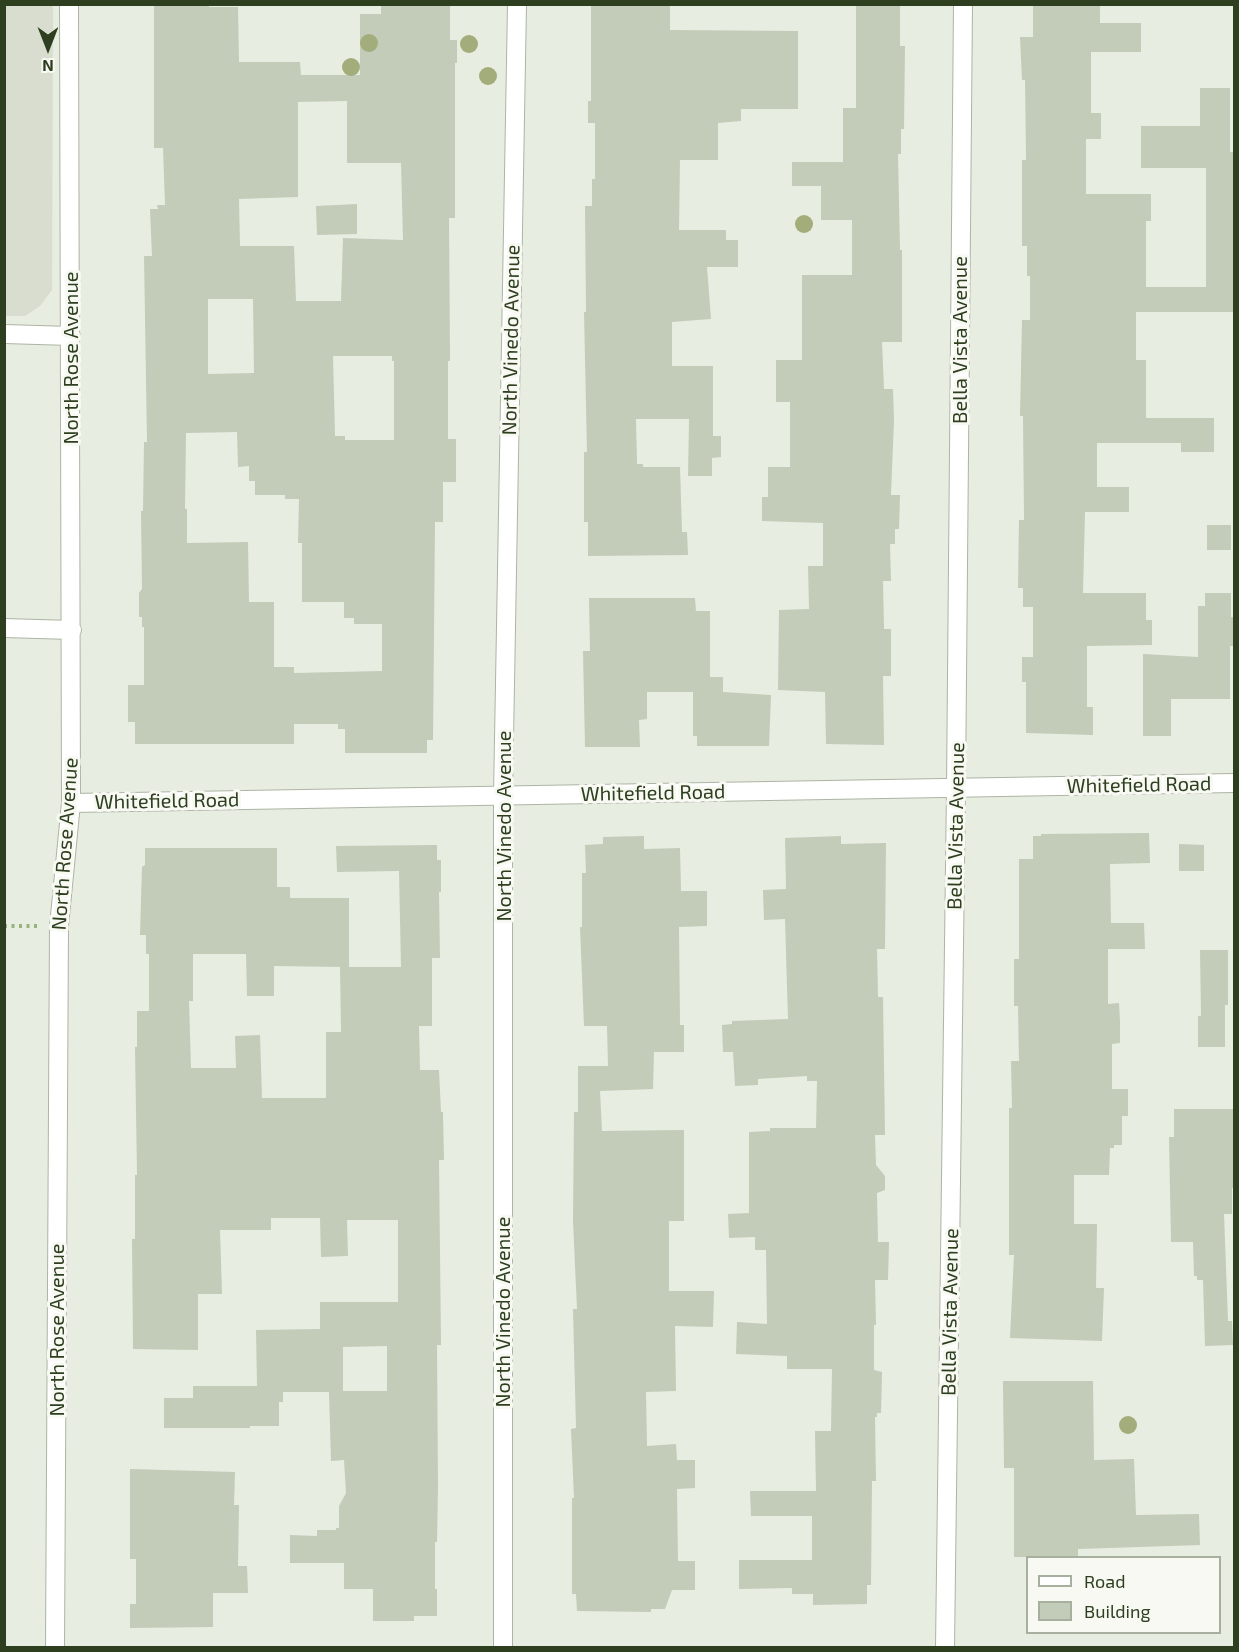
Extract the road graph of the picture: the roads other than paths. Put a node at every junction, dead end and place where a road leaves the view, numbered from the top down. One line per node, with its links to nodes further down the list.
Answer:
1 (69, 4): 5 (street, North Rose Avenue)
2 (517, 4): 10 (street, North Vinedo Avenue)
3 (963, 4): 9 (street, Bella Vista Avenue)
4 (4, 334): 5 (street)
5 (71, 336): 7 (street, North Rose Avenue)
6 (4, 628): 7 (street)
7 (72, 630): 11 (street, North Rose Avenue)
8 (1234, 783): 9 (street, Whitefield Road)
9 (956, 788): 10 (street, Whitefield Road); 14 (street, Bella Vista Avenue)
10 (503, 796): 11 (street, Whitefield Road); 13 (street, North Vinedo Avenue)
11 (71, 803): 12 (street, North Rose Avenue)
12 (55, 1647)
13 (503, 1647)
14 (945, 1647)

